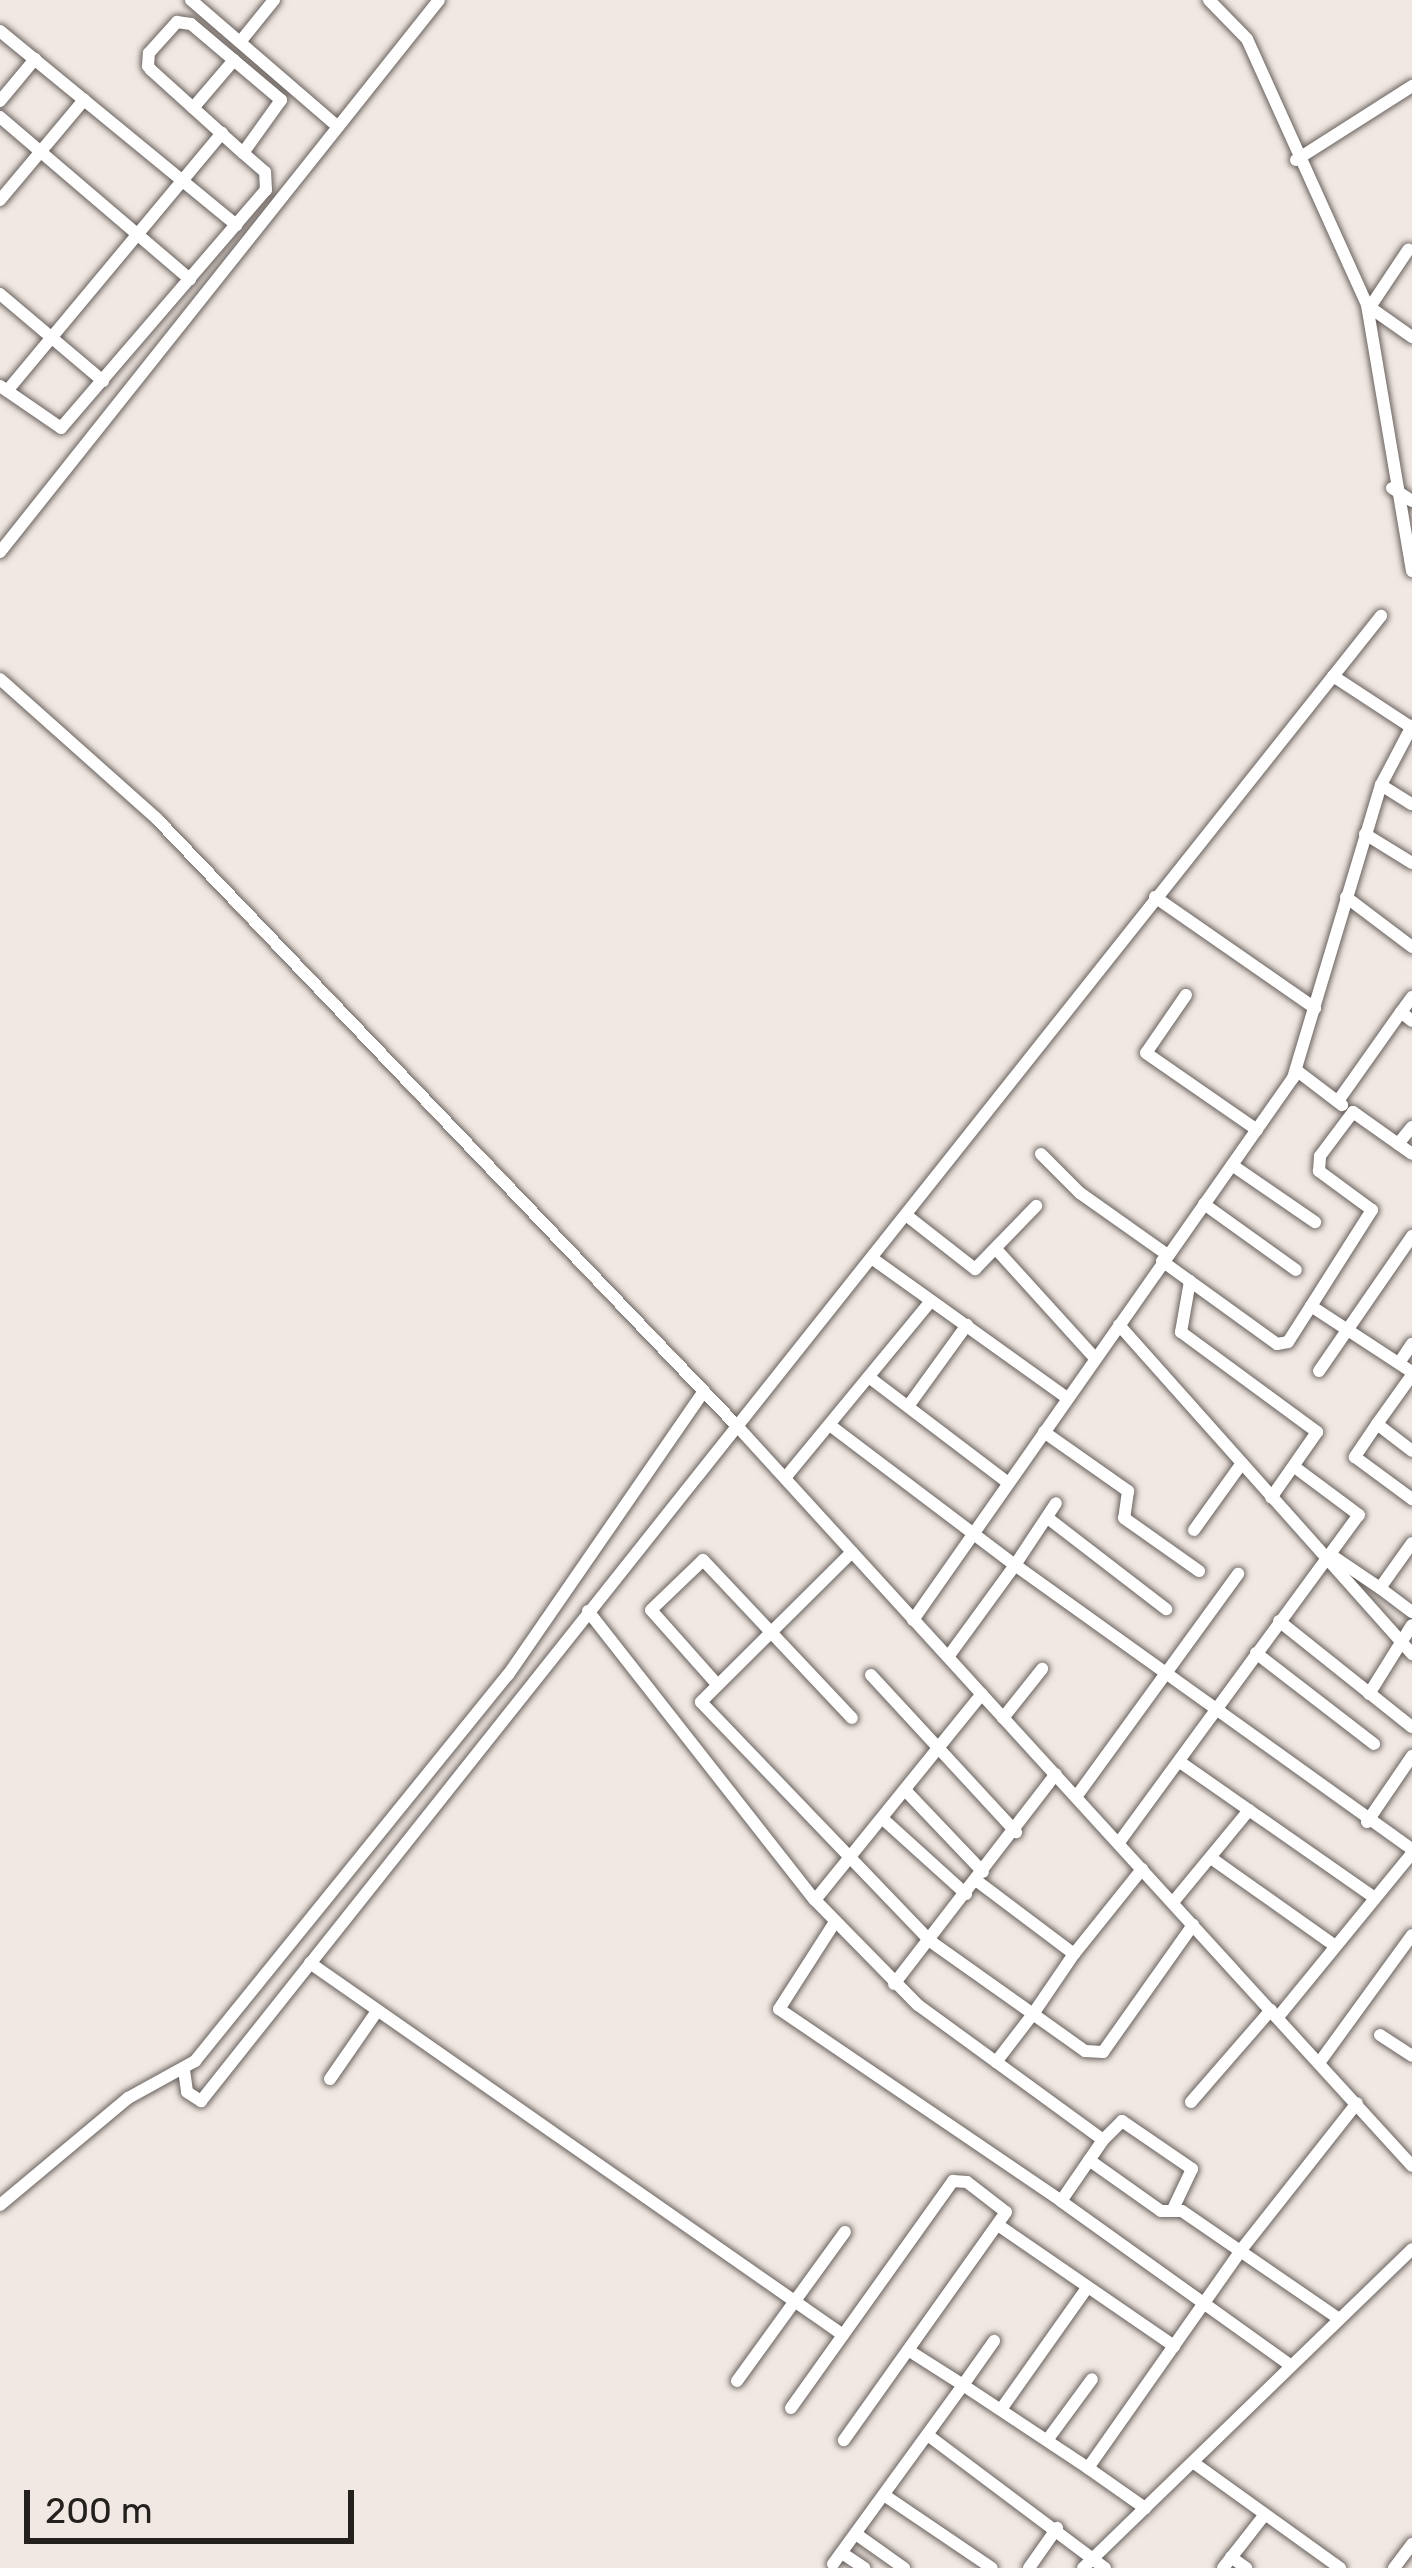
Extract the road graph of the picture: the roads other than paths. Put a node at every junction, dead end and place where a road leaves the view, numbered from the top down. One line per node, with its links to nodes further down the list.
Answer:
1 (191, 0): 6 (street)
2 (274, 0): 6 (street)
3 (439, 0): 14 (street)
4 (1209, 0): 18 (street)
5 (0, 31): 7 (street)
6 (240, 42): 14 (street)
7 (35, 59): 10 (street); 11 (street)
8 (234, 60): 12 (street); 12 (street); 17 (street)
9 (1412, 86): 18 (street)
10 (84, 100): 16 (street); 19 (street)
11 (0, 101)
12 (193, 108): 15 (street)
13 (0, 116): 16 (street)
14 (338, 127): 33 (street)
15 (222, 134): 17 (street); 19 (street)
16 (41, 152): 20 (street); 22 (street)
17 (244, 153): 21 (street)
18 (1296, 160): 26 (street)
19 (183, 181): 21 (street); 22 (street)
20 (0, 200)
21 (236, 225): 24 (street)
22 (140, 235): 24 (street); 27 (street)
23 (1408, 250): 26 (street)
24 (190, 279): 29 (street)
25 (1, 296): 27 (street)
26 (1368, 306): 28 (street); 31 (street)
27 (53, 338): 29 (street); 30 (street)
28 (1412, 338)
29 (103, 381): 30 (street)
30 (3, 389)
31 (1392, 488): 32 (street); 34 (street)
32 (1412, 501)
33 (0, 551)
34 (1412, 572)
35 (1381, 616): 36 (street)
36 (1334, 676): 38 (street); 43 (street)
37 (0, 679): 80 (street)
38 (1412, 727): 39 (street)
39 (1381, 785): 40 (street); 41 (street)
40 (1412, 803)
41 (1364, 834): 42 (street); 44 (street)
42 (1412, 862)
43 (1155, 897): 48 (street); 61 (street)
44 (1346, 897): 45 (street); 48 (street)
45 (1412, 947)
46 (1186, 995): 54 (street)
47 (1412, 997): 49 (street)
48 (1315, 1008): 50 (street)
49 (1406, 1016): 51 (street)
50 (1296, 1070): 51 (street); 54 (street)
51 (1338, 1101): 52 (street)
52 (1353, 1112): 55 (street); 70 (street)
53 (1412, 1127): 55 (street)
54 (1257, 1130): 58 (street)
55 (1398, 1144): 57 (street)
56 (1041, 1154): 65 (street)
57 (1412, 1154)
58 (1232, 1165): 59 (street); 62 (street)
59 (1204, 1204): 65 (street); 67 (street)
60 (1036, 1206): 64 (street)
61 (905, 1215): 64 (street); 66 (street)
62 (1315, 1222)
63 (1412, 1236): 73 (street)
64 (995, 1249): 75 (street)
65 (1164, 1257): 68 (street); 72 (street)
66 (873, 1259): 69 (street); 85 (street)
67 (1296, 1270)
68 (1190, 1281): 70 (street); 89 (street)
69 (932, 1301): 71 (street); 79 (street)
70 (1311, 1306): 73 (street)
71 (968, 1325): 81 (street); 82 (street)
72 (1119, 1325): 75 (street); 88 (street)
73 (1350, 1328): 76 (street); 77 (street)
74 (1412, 1344): 76 (street)
75 (1095, 1358): 81 (street)
76 (1399, 1363): 78 (street)
77 (1319, 1371)
78 (1412, 1373): 83 (street)
79 (870, 1378): 82 (street); 84 (street)
80 (704, 1391): 85 (street); 162 (street)
81 (1067, 1398): 86 (street)
82 (908, 1405): 91 (street)
83 (1377, 1424): 87 (street); 93 (street)
84 (831, 1426): 90 (street); 97 (street)
85 (738, 1427): 90 (street); 106 (street)
86 (1044, 1432): 91 (street); 102 (street)
87 (1412, 1451)
88 (1241, 1463): 92 (street); 96 (street)
89 (1296, 1468): 92 (street); 100 (street)
90 (785, 1478): 99 (street)
91 (1007, 1482): 97 (street)
92 (1271, 1498): 100 (street)
93 (1412, 1499)
94 (1057, 1503): 95 (street)
95 (1049, 1519): 101 (street); 105 (street)
96 (1194, 1530)
97 (968, 1534): 101 (street); 108 (street)
98 (1412, 1544): 104 (street)
99 (852, 1552): 108 (street); 111 (street)
100 (1329, 1558): 104 (street); 109 (street); 112 (street)
101 (1015, 1565): 115 (street); 118 (street)
102 (1199, 1571)
103 (1238, 1574): 118 (street)
104 (1380, 1588): 107 (street)
105 (1166, 1609)
106 (588, 1611): 145 (street); 153 (street)
107 (1412, 1612)
108 (913, 1620): 115 (street)
109 (1279, 1621): 113 (street); 121 (street)
110 (1412, 1625): 112 (street)
111 (769, 1630): 119 (street); 119 (street); 123 (street)
112 (1400, 1641): 114 (street); 121 (street)
113 (1256, 1653): 122 (street); 126 (street)
114 (1412, 1654)
115 (948, 1657): 120 (street)
116 (1042, 1669): 124 (street)
117 (871, 1675): 127 (street)
118 (1167, 1676): 122 (street); 132 (street)
119 (715, 1682): 140 (street)
120 (982, 1694): 124 (street); 127 (street)
121 (1369, 1694): 125 (street)
122 (1214, 1713): 129 (street); 135 (street)
123 (852, 1718)
124 (1003, 1718): 130 (street)
125 (1412, 1727)
126 (1374, 1744)
127 (940, 1748): 131 (street); 136 (street)
128 (1412, 1756): 135 (street)
129 (1180, 1762): 133 (street); 137 (street)
130 (1056, 1774): 132 (street); 136 (street)
131 (905, 1790): 134 (street); 142 (street)
132 (1076, 1797): 137 (street)
133 (1249, 1810): 139 (street); 144 (street)
134 (884, 1819): 140 (street); 143 (street)
135 (1367, 1822): 138 (street)
136 (1016, 1832): 142 (street)
137 (1120, 1841): 141 (street)
138 (1412, 1851): 144 (street)
139 (1211, 1858): 146 (street); 151 (street)
140 (850, 1859): 145 (street); 150 (street)
141 (1142, 1869): 146 (street); 152 (street)
142 (980, 1876): 143 (street); 152 (street)
143 (966, 1894): 150 (street)
144 (1372, 1896): 151 (street)
145 (815, 1900): 147 (street)
146 (1174, 1901): 148 (street)
147 (832, 1925): 154 (street); 169 (street)
148 (1193, 1925): 156 (street); 157 (street)
149 (1412, 1935): 161 (street)
150 (930, 1941): 154 (street); 157 (street)
151 (1334, 1945): 156 (street)
152 (1074, 1954): 157 (street)
153 (310, 1963): 155 (street); 162 (street)
154 (894, 1984): 160 (street)
155 (377, 2011): 163 (street); 177 (street)
156 (1274, 2013): 161 (street); 164 (street)
157 (1033, 2014): 160 (street)
158 (1380, 2035): 159 (street)
159 (1411, 2053)
160 (996, 2062): 166 (street)
161 (1318, 2063): 165 (street)
162 (184, 2070): 170 (street)
163 (330, 2079)
164 (1191, 2102)
165 (1357, 2102): 168 (street); 174 (street)
166 (1103, 2140): 167 (street); 171 (street)
167 (1089, 2160): 169 (street); 171 (street)
168 (1412, 2166)
169 (1060, 2201): 178 (street)
170 (0, 2206)
171 (1173, 2209): 174 (street)
172 (998, 2225): 176 (street); 180 (street); 183 (street)
173 (845, 2232): 177 (street)
174 (1241, 2249): 178 (street); 179 (street)
175 (1412, 2249): 179 (street)
176 (1087, 2288): 182 (street); 189 (street)
177 (794, 2302): 180 (street); 186 (street)
178 (1205, 2303): 182 (street); 184 (street)
179 (1336, 2317): 184 (street)
180 (843, 2335): 188 (street)
181 (994, 2341): 187 (street)
182 (1174, 2346): 194 (street)
183 (908, 2350): 187 (street); 192 (street)
184 (1287, 2363): 193 (street)
185 (1092, 2379): 191 (street)
186 (737, 2381)
187 (963, 2385): 189 (street); 190 (street)
188 (791, 2408)
189 (1002, 2408): 191 (street)
190 (928, 2436): 195 (street); 198 (street)
191 (1048, 2439): 194 (street)
192 (844, 2440)
193 (1194, 2463): 196 (street); 197 (street)
194 (1088, 2468): 196 (street)
195 (884, 2495): 199 (street); 205 (street)
196 (1145, 2508): 201 (street)
197 (1262, 2518): 202 (street); 209 (street)
198 (1057, 2528): 201 (street); 206 (street)
199 (856, 2534): 203 (street); 204 (street)
200 (1412, 2545): 210 (street)
201 (1087, 2562): 207 (street)
202 (1227, 2562): 208 (street)
203 (864, 2568)
204 (904, 2568)
205 (992, 2568)
206 (1029, 2568)
207 (1105, 2568)
208 (1246, 2568)
209 (1340, 2568)
210 (1394, 2568)

